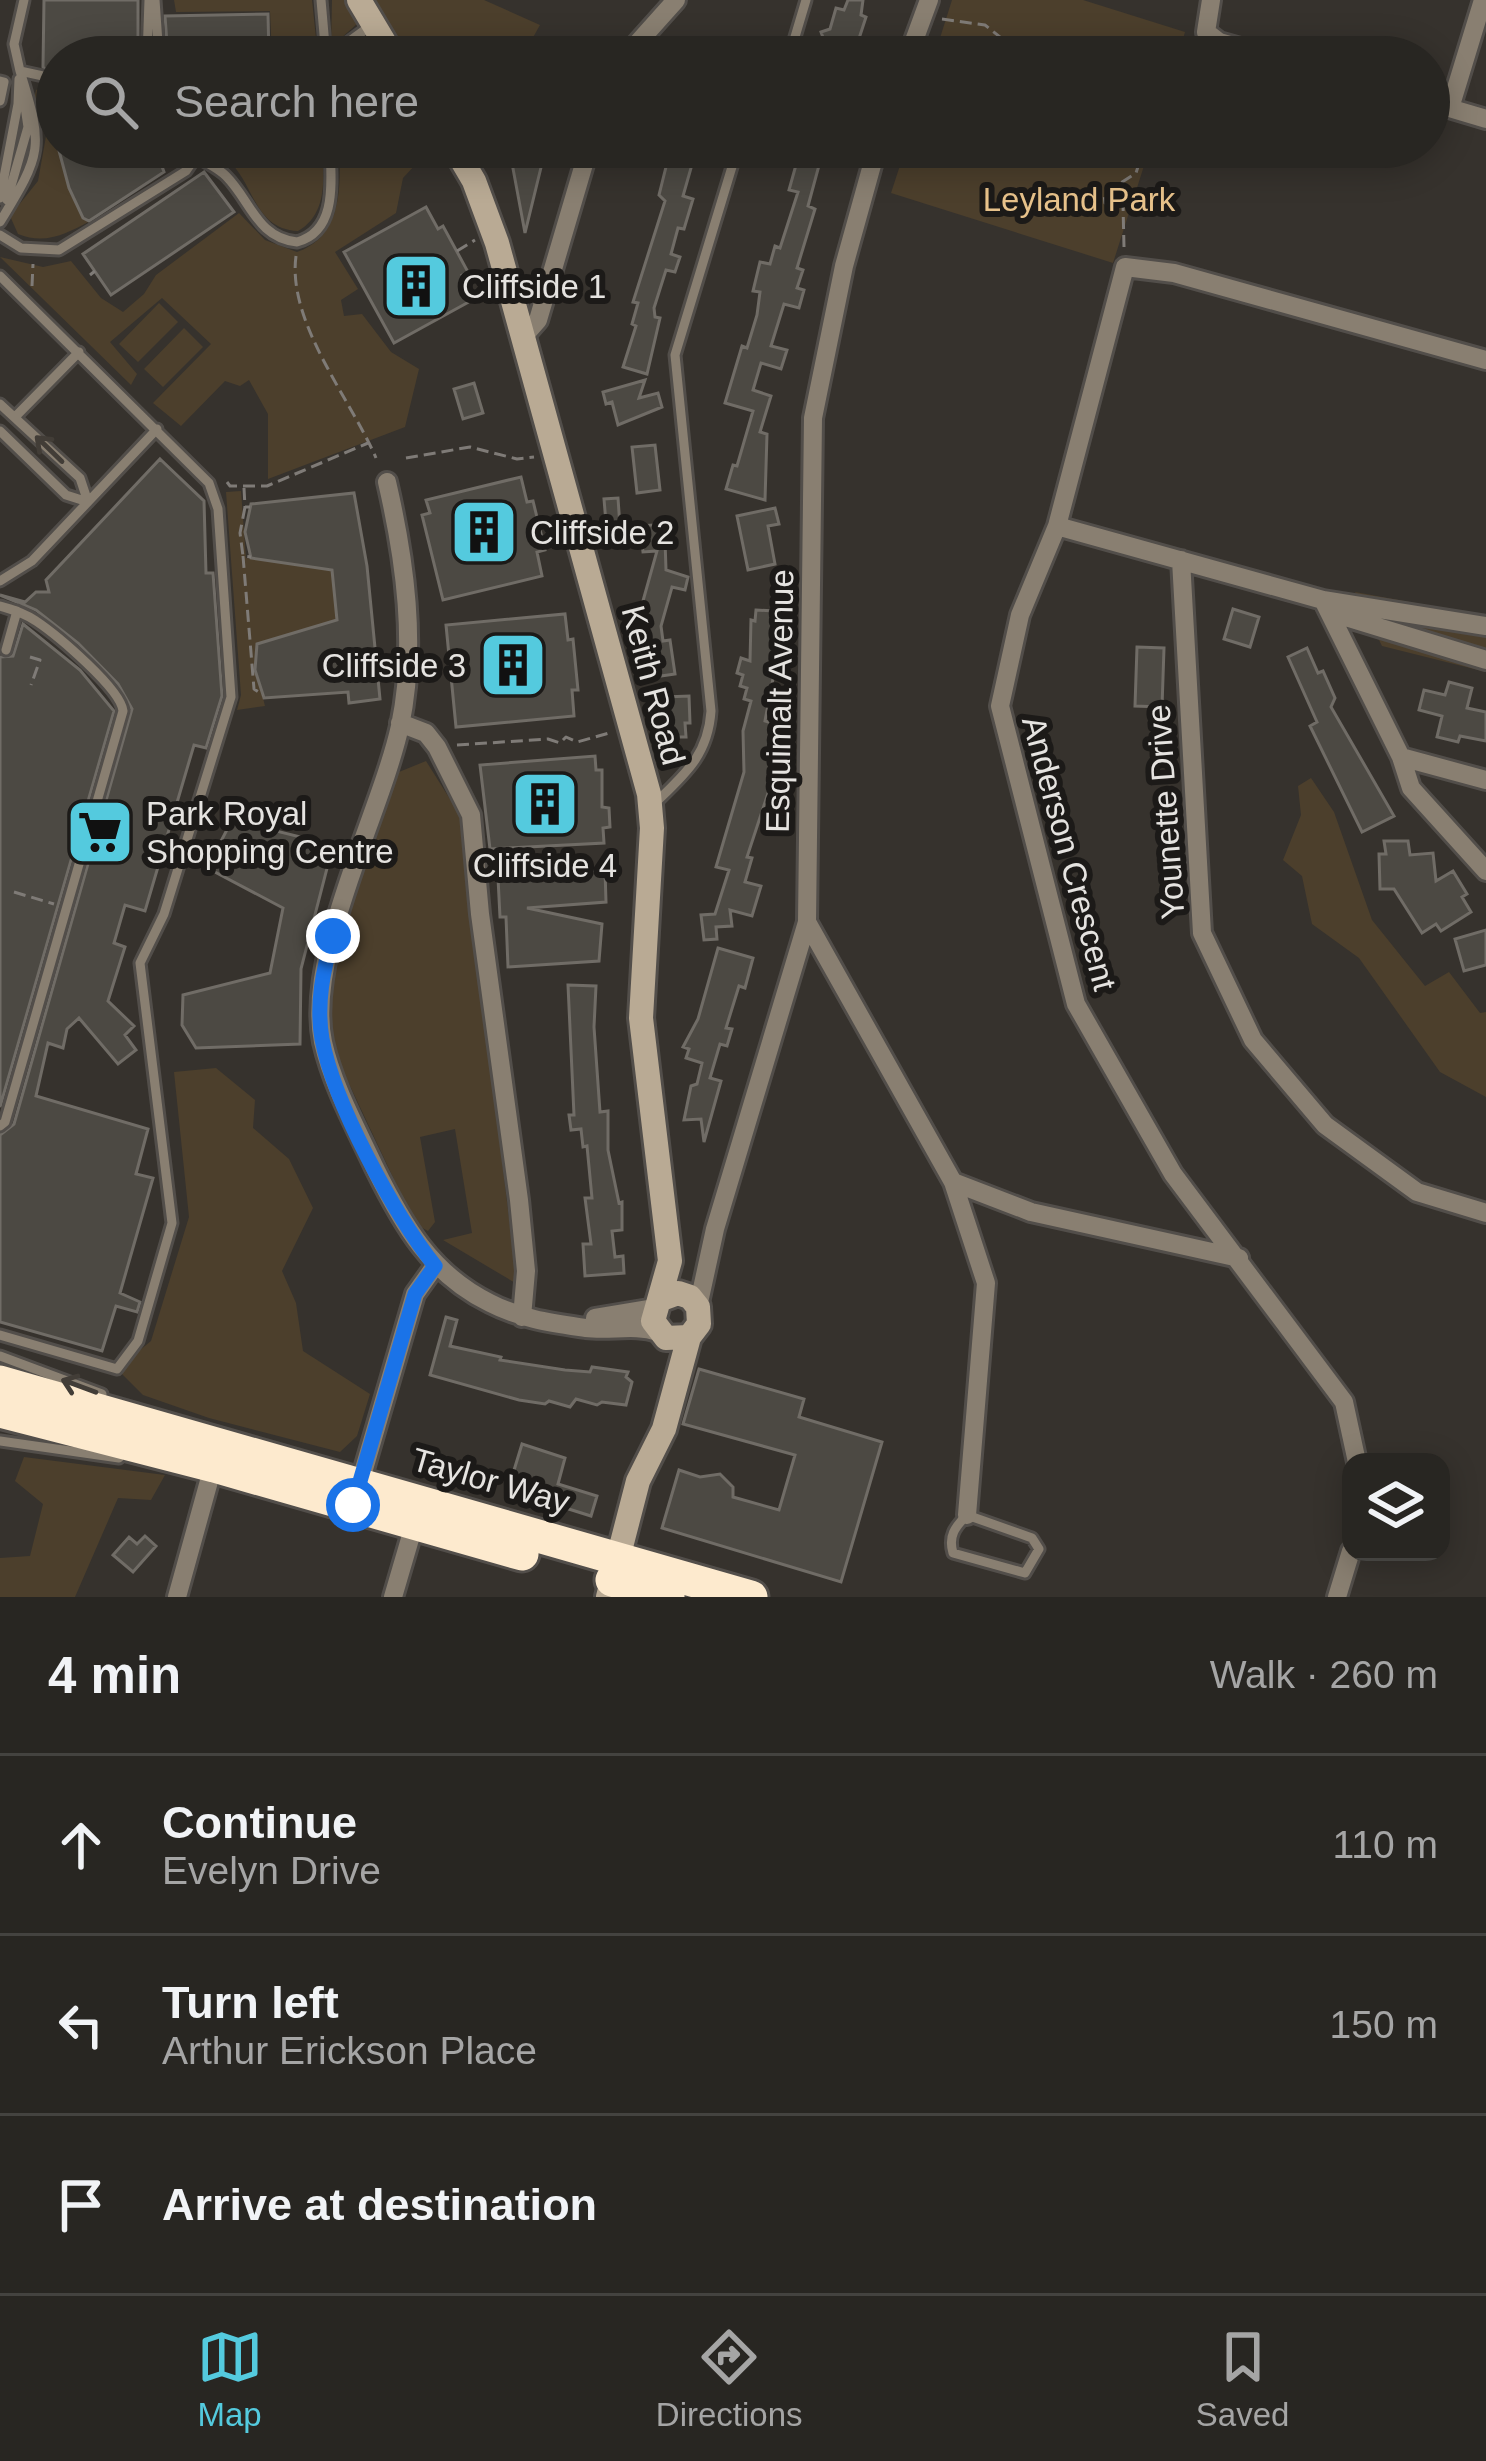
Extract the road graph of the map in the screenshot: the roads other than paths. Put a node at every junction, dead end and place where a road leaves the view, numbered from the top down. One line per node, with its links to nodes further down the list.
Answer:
1 (23, 0): 18 (lane)
2 (152, 0): 10 (lane); 11 (lane)
3 (321, 0): 12 (lane)
4 (358, 0): 9 (street)
5 (676, 0): 15 (street)
6 (806, 0): 16 (lane)
7 (1211, 0): 17 (street)
8 (1484, 0): 24 (street)
9 (373, 24): 13 (lane); 14 (street)
10 (149, 36)
11 (156, 36)
12 (325, 36)
13 (356, 36)
14 (381, 36)
15 (644, 36)
16 (795, 36)
17 (1211, 36)
18 (14, 44): 19 (lane); 20 (lane)
19 (0, 55)
20 (20, 71): 21 (lane); 22 (lane); 33 (lane); 34 (lane)
21 (36, 74)
22 (2, 82): 23 (lane)
23 (0, 100)
24 (1450, 108): 25 (street)
25 (1486, 119)
26 (188, 168): 35 (lane)
27 (213, 168): 28 (lane)
28 (330, 168)
29 (465, 168): 37 (street, Keith Road)
30 (584, 168): 37 (street)
31 (732, 168): 58 (lane)
32 (871, 168): 60 (street, Esquimalt Avenue)
33 (0, 198)
34 (0, 220)
35 (0, 235)
36 (0, 276): 38 (lane)
37 (524, 337): 58 (street, Keith Road)
38 (79, 352): 41 (lane); 42 (lane)
39 (1486, 360): 46 (street, Anderson Crescent)
40 (0, 404): 41 (lane)
41 (15, 417): 45 (lane, one-way to 41)
42 (157, 428): 45 (lane); 68 (lane)
43 (0, 431): 45 (lane)
44 (387, 482): 55 (street)
45 (88, 502): 48 (lane)
46 (1057, 526): 47 (street); 64 (street, Anderson Crescent)
47 (1180, 560): 50 (street); 63 (street, Younette Drive)
48 (0, 581)
49 (0, 606): 51 (lane)
50 (1326, 607): 52 (street); 54 (street); 56 (street)
51 (17, 611): 53 (lane); 61 (lane)
52 (1486, 626)
53 (6, 650)
54 (1486, 660)
55 (400, 723): 65 (street); 67 (street)
56 (1401, 757): 57 (street); 59 (street)
57 (1486, 780)
58 (651, 806): 66 (street, Keith Road)
59 (1486, 871)
60 (807, 922): 62 (street); 66 (street, Esquimalt Avenue)
61 (0, 1126)
62 (953, 1182): 64 (street); 79 (street)
63 (1486, 1213)
64 (1239, 1258): 76 (street, Anderson Crescent)
65 (435, 1266): 67 (street); 77 (street)
66 (674, 1314): 67 (street); 81 (street, Keith Road)
67 (522, 1317)
68 (0, 1335)
69 (0, 1356): 71 (lane, one-way to 69)
70 (0, 1382): 75 (highway, Taylor Way)
71 (115, 1399)
72 (0, 1411): 75 (highway, Taylor Way)
73 (160, 1414): 75 (lane)
74 (0, 1441): 75 (lane)
75 (206, 1452): 77 (highway, Taylor Way); 82 (street)
76 (1355, 1453)
77 (356, 1494): 78 (highway, Taylor Way)
78 (418, 1512): 81 (highway, Taylor Way); 83 (street)
79 (967, 1515): 79 (lane)
80 (1348, 1561): 86 (street)
81 (612, 1578): 84 (highway, Taylor Way); 85 (highway, Taylor Way)
82 (177, 1597)
83 (393, 1597)
84 (668, 1597)
85 (752, 1597)
86 (1337, 1597)

